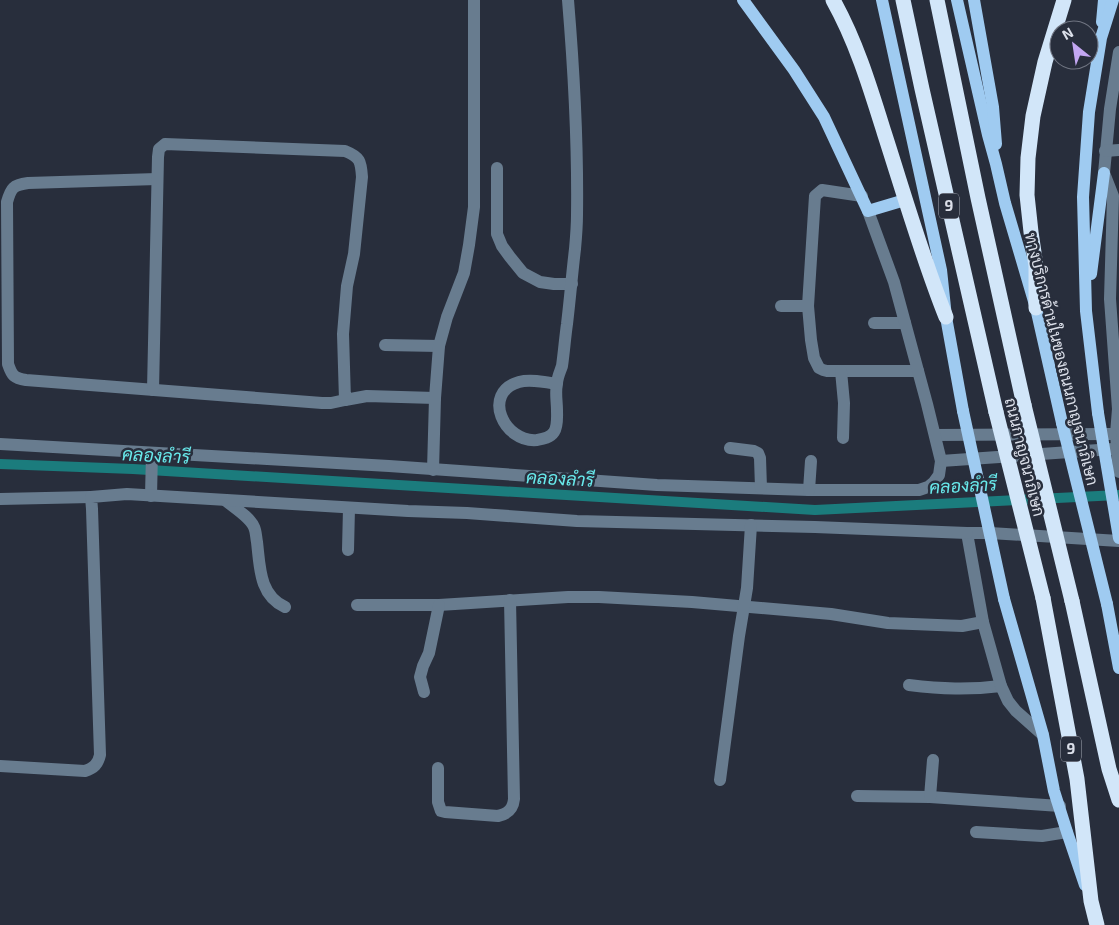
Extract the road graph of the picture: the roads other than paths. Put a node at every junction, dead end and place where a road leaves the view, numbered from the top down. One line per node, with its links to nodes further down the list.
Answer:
1 (474, 0): 37 (street)
2 (568, 0): 27 (street)
3 (743, 0): 23 (main road)
4 (833, 0): 14 (highway)
5 (838, 0): 14 (main road)
6 (882, 0): 32 (main road)
7 (903, 0): 88 (highway, ถนนกาญจนาภิเษก / 9, bridge)
8 (937, 0): 84 (highway, ถนนกาญจนาภิเษก / 9, bridge)
9 (957, 0): 19 (main road, ทางบริการด้านในของถนนกาญจนาภิเษก)
10 (974, 0): 19 (main road)
11 (1064, 0): 30 (highway)
12 (1104, 0): 15 (main road)
13 (1113, 0): 15 (main road)
14 (843, 18): 24 (highway)
15 (1101, 38): 31 (main road)
16 (1119, 52): 18 (street)
17 (1119, 150): 18 (street)
18 (1105, 151): 21 (street)
19 (996, 164): 30 (main road, ทางบริการด้านในของถนนกาญจนาภิเษก)
20 (497, 168): 27 (street)
21 (1104, 173): 25 (street); 31 (main road)
22 (157, 180): 41 (street); 41 (street); 43 (street)
23 (862, 196): 26 (main road); 29 (street)
24 (905, 200): 26 (main road); 32 (highway)
25 (1116, 209): 33 (street)
26 (868, 210): 34 (street)
27 (572, 284): 40 (street)
28 (781, 306): 29 (street)
29 (808, 306): 38 (street)
30 (1036, 308): 73 (main road, ทางบริการด้านในของถนนกาญจนาภิเษก, bridge)
31 (1086, 311): 65 (main road, bridge)
32 (946, 317): 64 (main road, bridge)
33 (1115, 320): 44 (street)
34 (905, 323): 35 (street); 39 (street)
35 (874, 324)
36 (385, 345): 37 (street)
37 (439, 346): 42 (street)
38 (841, 371): 39 (street); 46 (street)
39 (918, 371): 45 (street)
40 (556, 384): 40 (street)
41 (153, 390): 43 (street)
42 (435, 398): 43 (street); 53 (street)
43 (345, 400)
44 (1116, 434): 45 (street); 49 (street)
45 (935, 435): 52 (street)
46 (843, 438)
47 (0, 444): 50 (street)
48 (730, 448): 55 (street)
49 (1117, 448): 52 (street); 54 (street)
50 (152, 456): 53 (street); 57 (street)
51 (811, 461): 56 (street)
52 (941, 461): 56 (street)
53 (433, 470): 55 (street)
54 (1119, 472)
55 (761, 488): 56 (street)
56 (808, 490)
57 (151, 491): 58 (street); 60 (street)
58 (91, 496): 59 (street); 79 (street)
59 (0, 499)
60 (225, 500): 61 (street); 70 (street)
61 (349, 508): 62 (street); 66 (street)
62 (751, 525): 63 (street); 71 (street)
63 (957, 533): 64 (street); 72 (street)
64 (990, 533): 65 (street); 77 (main road, bridge)
65 (1119, 539)
66 (348, 550)
67 (510, 600): 69 (street); 71 (street); 80 (street)
68 (357, 605): 69 (street)
69 (439, 605): 76 (street)
70 (285, 607)
71 (744, 607): 72 (street); 81 (street)
72 (983, 622): 75 (street)
73 (1119, 668)
74 (909, 685): 75 (street)
75 (1001, 686): 77 (street)
76 (424, 692)
77 (1043, 735): 85 (main road)
78 (933, 760): 83 (street)
79 (0, 766)
80 (438, 768)
81 (720, 780)
82 (857, 796): 83 (street)
83 (930, 797): 85 (street)
84 (1119, 800)
85 (1060, 806): 87 (main road)
86 (976, 832): 87 (street)
87 (1067, 832): 88 (main road)
88 (1091, 901): 89 (highway, ถนนกาญจนาภิเษก / 9)
89 (1097, 925)

